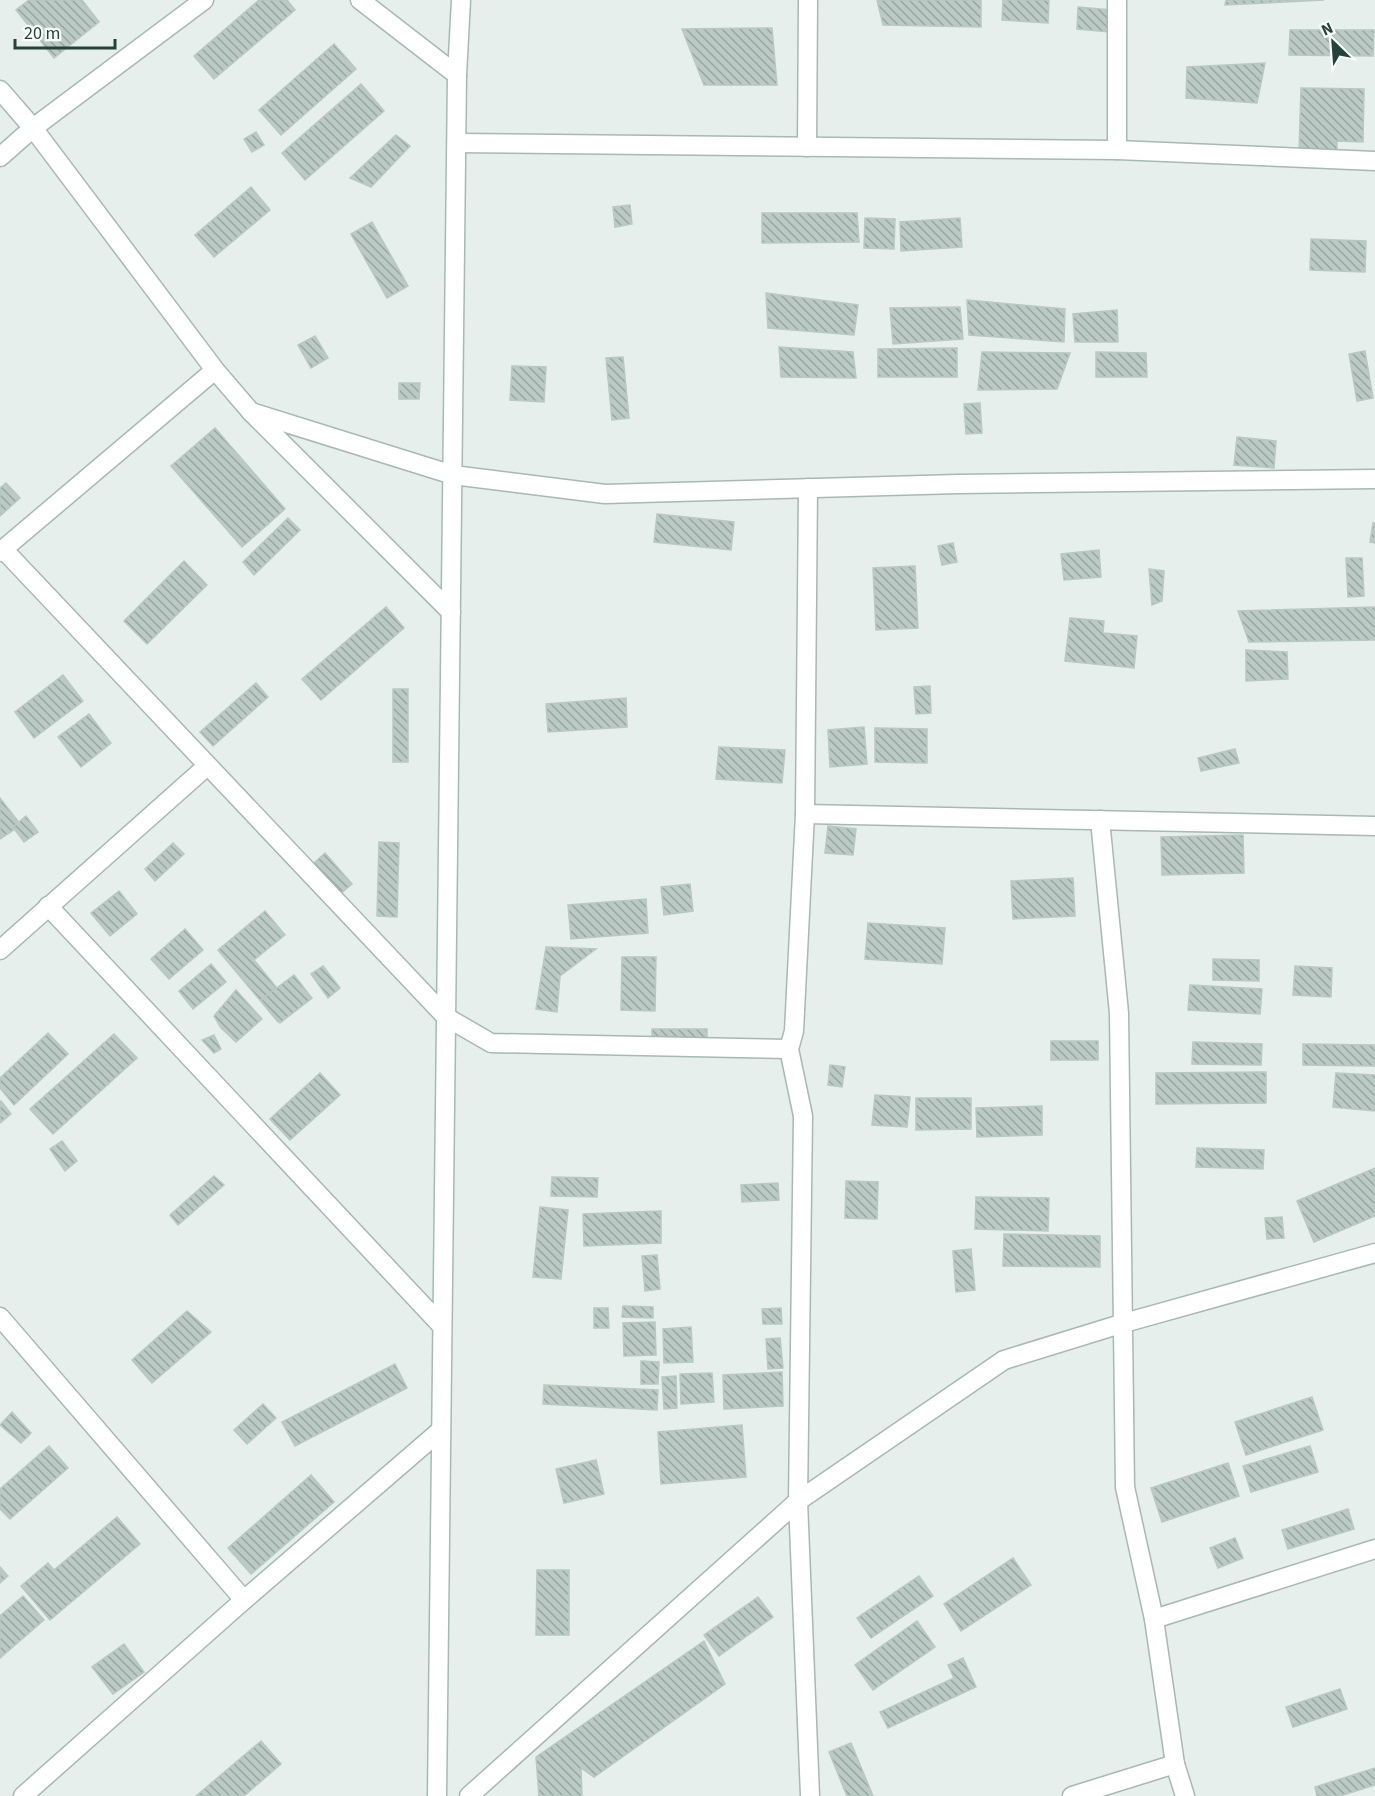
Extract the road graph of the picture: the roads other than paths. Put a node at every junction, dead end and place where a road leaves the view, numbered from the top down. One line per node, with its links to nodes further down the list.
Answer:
1 (204, 0): 8 (street)
2 (360, 0): 6 (street)
3 (461, 0): 6 (street)
4 (808, 0): 10 (street)
5 (1117, 0): 11 (street)
6 (458, 75): 9 (street)
7 (0, 90): 8 (street)
8 (33, 128): 12 (street); 14 (street)
9 (457, 143): 10 (street); 16 (street)
10 (807, 147): 11 (street)
11 (1117, 150): 13 (street)
12 (0, 157)
13 (1375, 161)
14 (215, 370): 15 (street); 19 (street)
15 (251, 412): 16 (street); 20 (street)
16 (453, 475): 18 (street); 20 (street)
17 (1375, 479): 18 (street)
18 (808, 488): 22 (street)
19 (1, 551): 21 (street)
20 (451, 612): 27 (street)
21 (207, 766): 25 (street); 27 (street)
22 (805, 814): 23 (street); 28 (street)
23 (1100, 820): 24 (street); 31 (street)
24 (1375, 826)
25 (48, 906): 26 (street); 32 (street)
26 (0, 950)
27 (446, 1017): 28 (street); 32 (street)
28 (789, 1049): 34 (street)
29 (1375, 1253): 31 (street)
30 (0, 1317): 36 (street)
31 (1124, 1323): 34 (street); 37 (street)
32 (442, 1326): 33 (street)
33 (441, 1430): 36 (street); 40 (street)
34 (798, 1501): 41 (street); 42 (street)
35 (1375, 1549): 37 (street)
36 (244, 1600): 39 (street)
37 (1154, 1619): 38 (street)
38 (1175, 1764): 43 (street); 44 (street)
39 (23, 1796)
40 (437, 1796)
41 (469, 1796)
42 (810, 1796)
43 (1072, 1796)
44 (1185, 1796)

